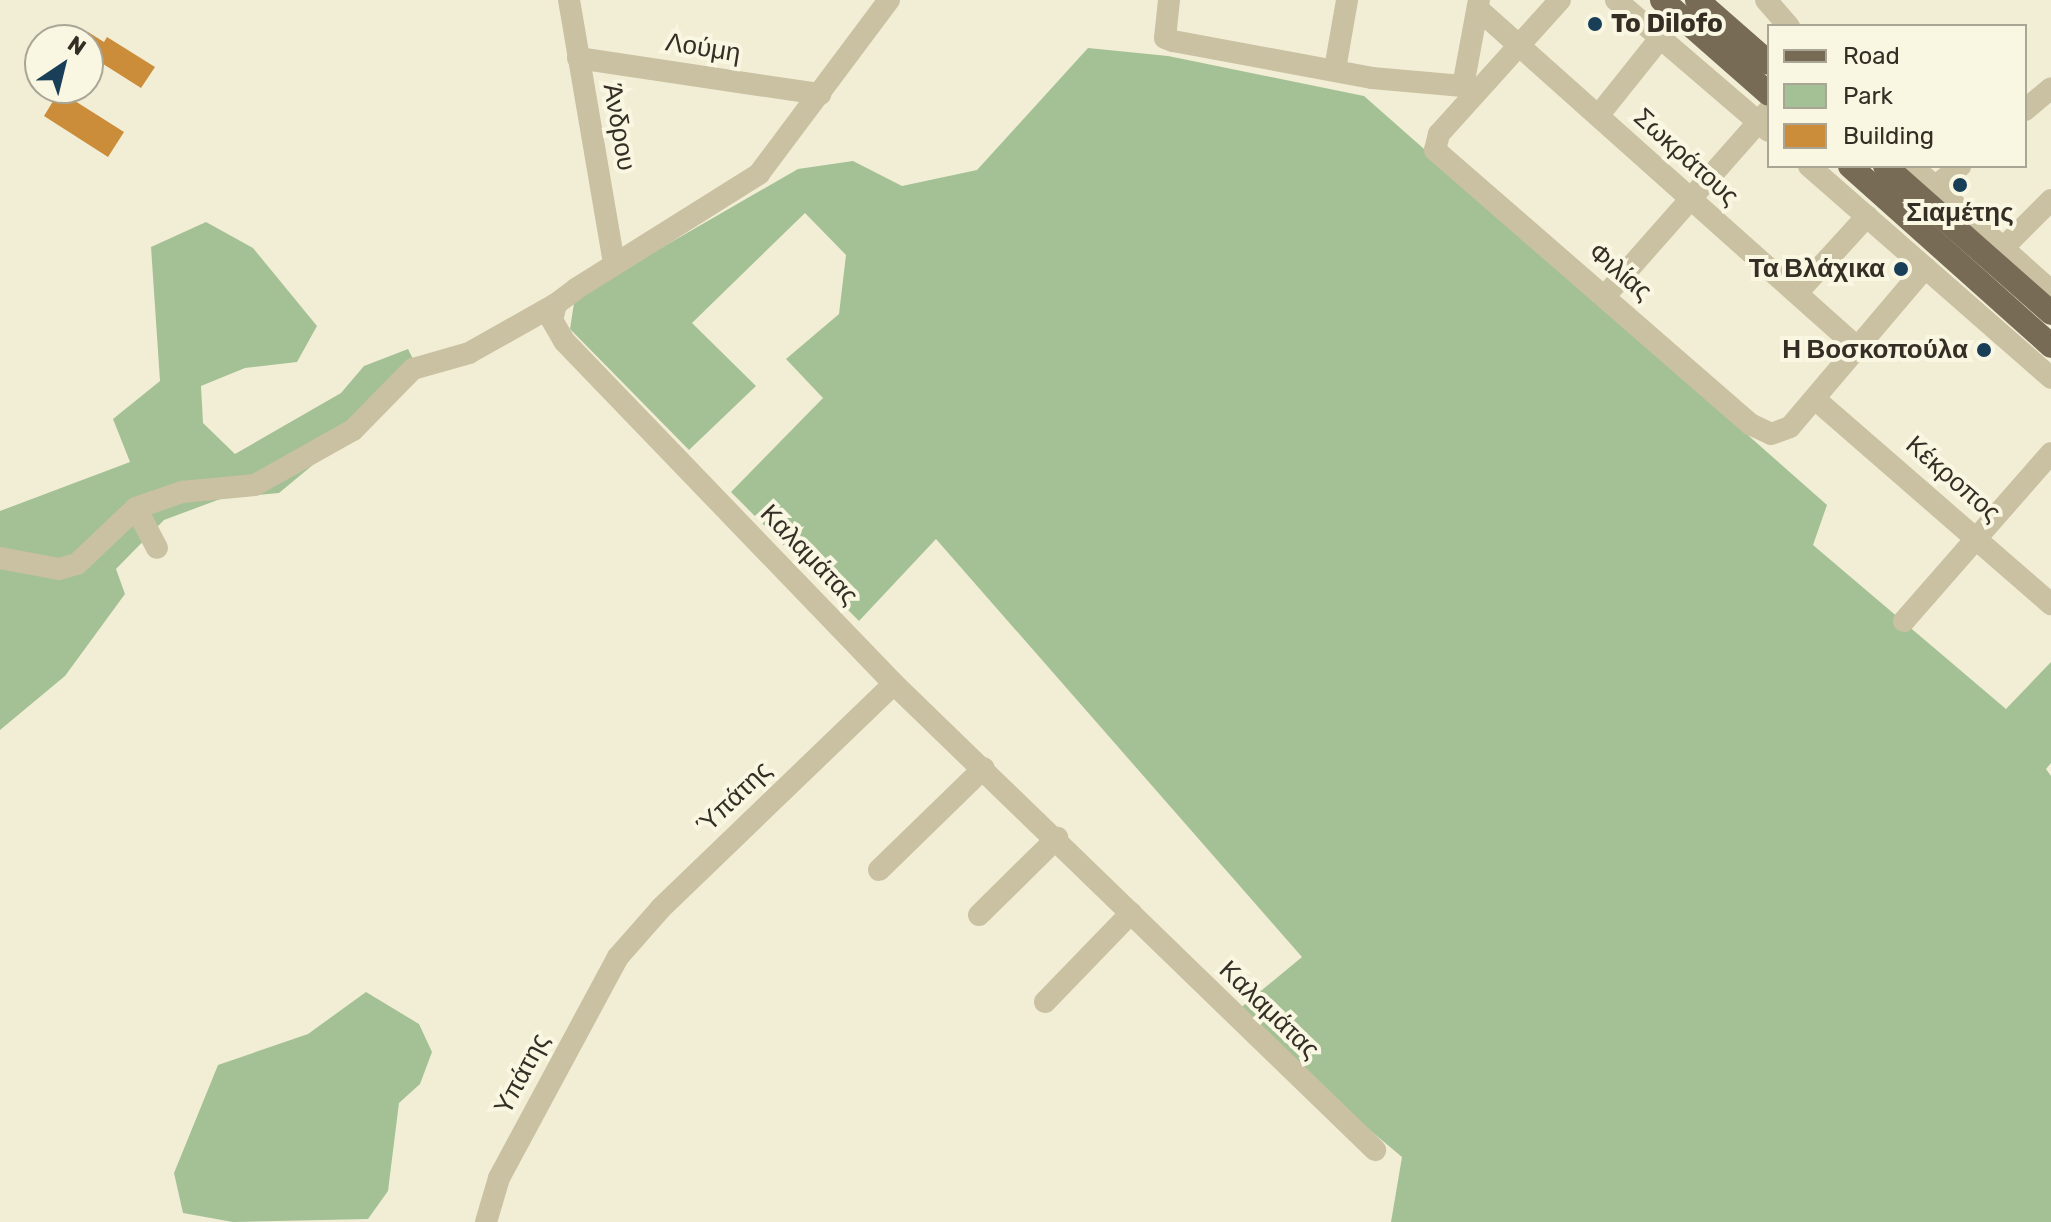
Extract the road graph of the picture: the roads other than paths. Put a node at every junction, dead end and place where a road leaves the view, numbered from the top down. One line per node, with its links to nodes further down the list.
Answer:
1 (569, 0): 14 (street, Άνδρου)
2 (889, 0): 20 (street)
3 (1169, 0): 16 (street)
4 (1347, 0): 16 (street)
5 (1560, 0): 13 (street)
6 (1662, 0): 19 (main road)
7 (1766, 0): 11 (street)
8 (1619, 1): 12 (street)
9 (1701, 2): 15 (main road)
10 (1478, 4): 13 (street, Σωκράτους); 18 (street)
11 (1787, 24)
12 (1661, 37): 22 (street); 23 (street)
13 (1519, 46): 18 (street); 22 (street, Σωκράτους)
14 (578, 58): 20 (street, Λούμη); 34 (street, Άνδρου)
15 (1767, 61)
16 (1335, 69): 18 (street)
17 (2051, 88): 21 (street)
18 (1469, 90): 38 (street, Φιλίας)
19 (1767, 92)
20 (820, 94): 34 (street)
21 (2027, 108)
22 (1598, 116): 30 (street, Σωκράτους)
23 (1766, 121): 30 (street)
24 (1811, 168): 32 (street)
25 (1848, 168): 32 (street)
26 (1850, 168): 40 (main road)
27 (1901, 168): 29 (street); 33 (main road)
28 (1958, 168): 29 (street)
29 (1935, 187): 33 (street)
30 (1691, 199): 37 (street, Σωκράτους); 38 (street)
31 (2051, 200): 33 (street)
32 (1859, 210): 35 (street); 37 (street)
33 (1996, 254): 36 (street); 41 (main road)
34 (614, 264): 39 (street)
35 (1925, 268): 43 (street); 44 (street)
36 (2049, 286)
37 (1797, 293): 43 (street, Σωκράτους)
38 (1605, 296): 46 (street, Φιλίας)
39 (556, 304): 48 (street); 54 (street, Καλαμάτας)
40 (2013, 312): 42 (main road); 44 (street)
41 (2051, 313)
42 (2051, 346)
43 (1858, 348): 46 (street)
44 (2023, 354): 45 (street)
45 (2051, 378)
46 (1815, 399): 49 (street, Κέκροπος)
47 (2051, 453): 49 (street)
48 (136, 508): 50 (street); 51 (street)
49 (1975, 534): 52 (street, Κέκροπος); 53 (street)
50 (157, 548)
51 (0, 558)
52 (2051, 604)
53 (1904, 621)
54 (894, 684): 55 (street, Καλαμάτας); 60 (street, Ύπάτης)
55 (984, 768): 56 (street, Καλαμάτας); 57 (street)
56 (1057, 838): 58 (street, Καλαμάτας); 59 (street)
57 (879, 870)
58 (1131, 913): 61 (street); 62 (street, Καλαμάτας)
59 (979, 915)
60 (618, 957): 63 (street, Υπάτης)
61 (1045, 1002)
62 (1375, 1150)
63 (486, 1222)

